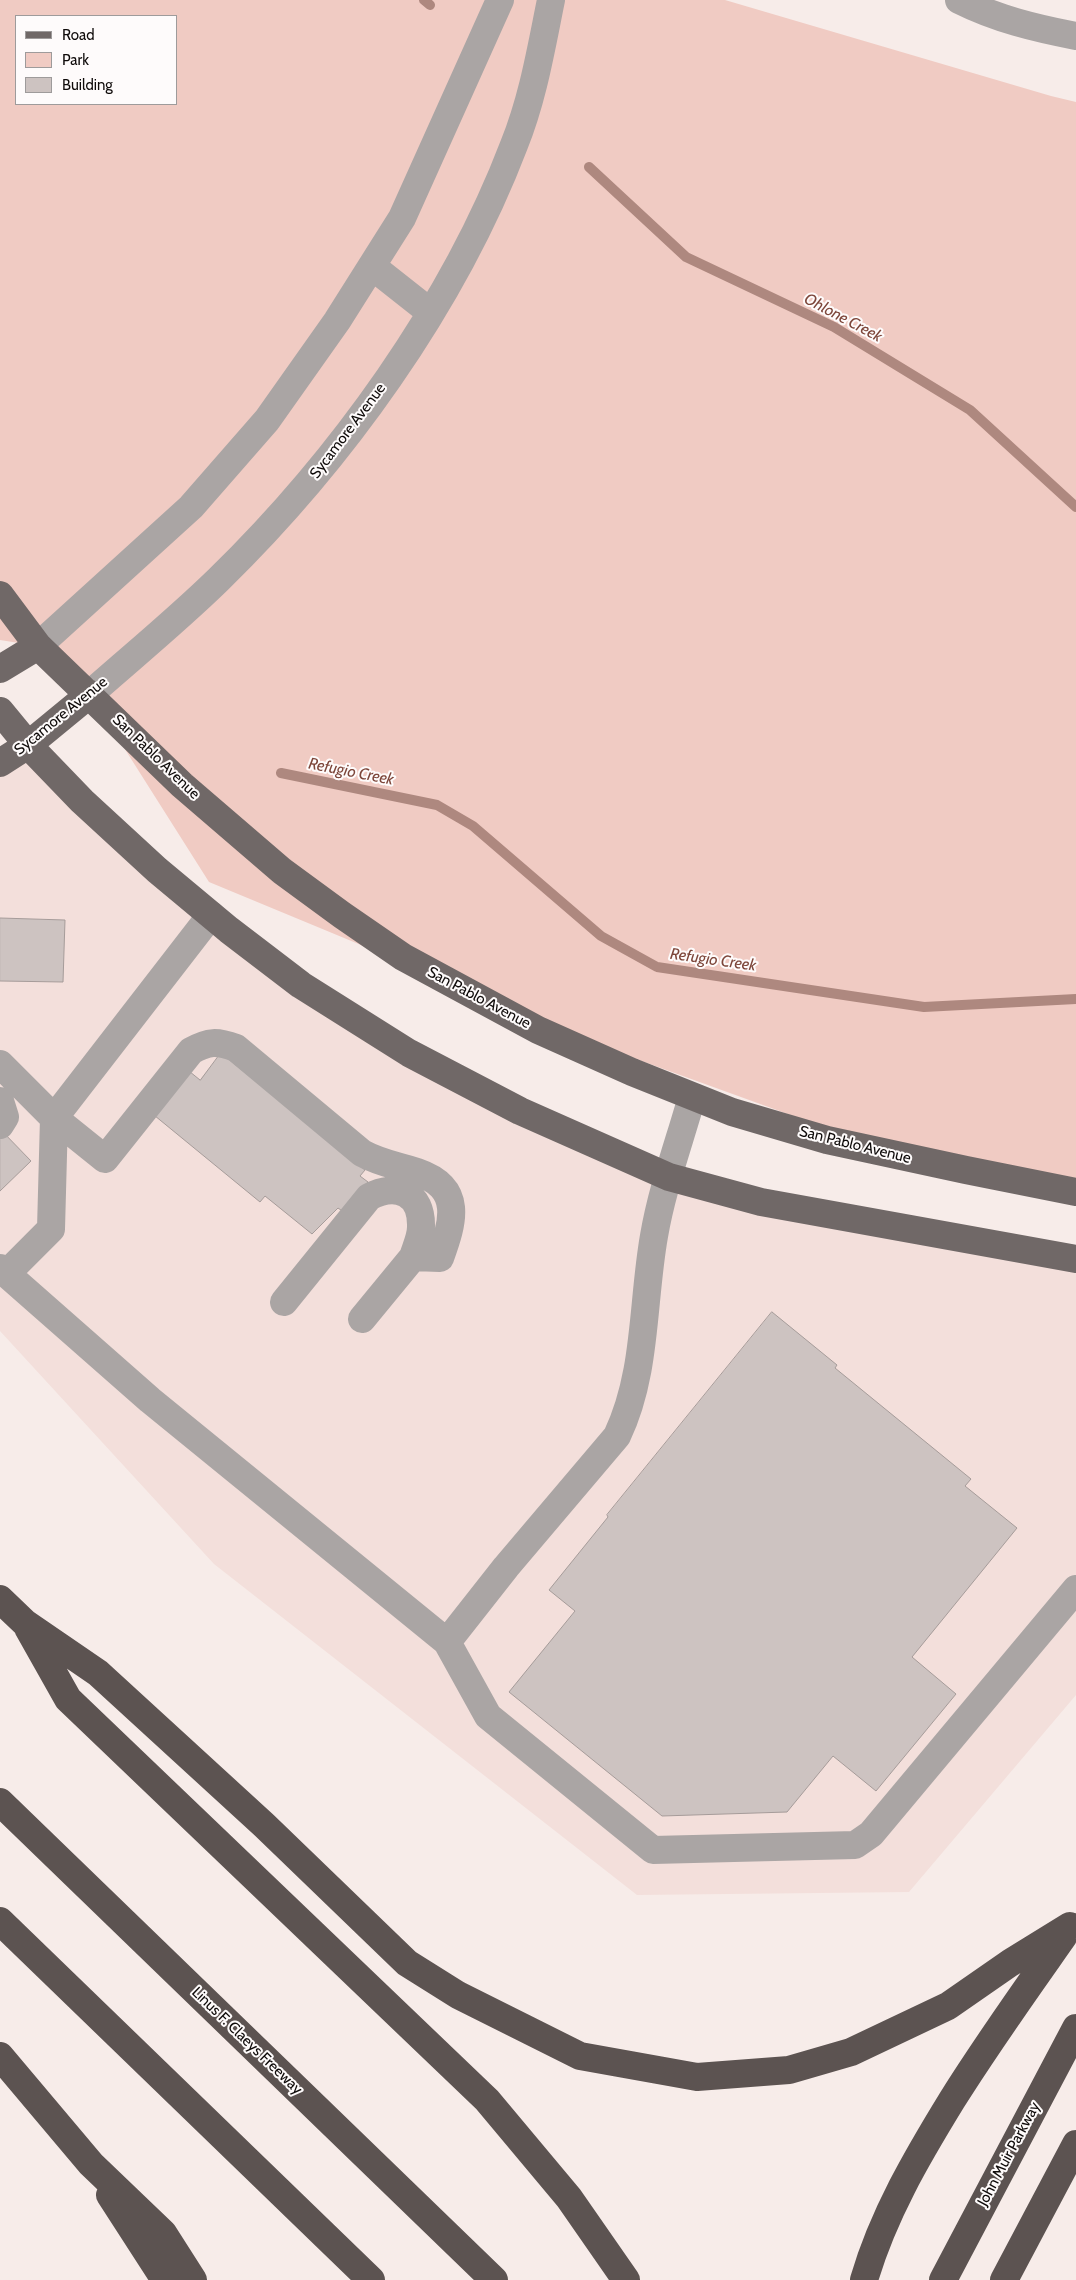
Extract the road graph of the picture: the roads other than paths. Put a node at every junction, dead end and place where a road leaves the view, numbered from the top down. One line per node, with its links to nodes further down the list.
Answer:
1 (500, 0): 5 (street)
2 (551, 0): 6 (street, Sycamore Avenue)
3 (959, 0): 4 (street)
4 (1076, 36)
5 (373, 267): 6 (street); 8 (street)
6 (430, 312): 10 (street, Sycamore Avenue)
7 (0, 595): 8 (main road, San Pablo Avenue)
8 (38, 646): 9 (main road); 10 (main road, San Pablo Avenue)
9 (0, 670)
10 (90, 694): 12 (main road, Sycamore Avenue); 16 (main road, San Pablo Avenue)
11 (0, 711): 12 (main road)
12 (28, 745): 13 (main road, Sycamore Avenue); 14 (main road)
13 (0, 763)
14 (211, 915): 18 (street); 20 (main road)
15 (0, 1064): 18 (street)
16 (692, 1097): 20 (street); 21 (main road, San Pablo Avenue)
17 (0, 1101): 19 (street)
18 (54, 1118): 22 (street); 24 (street)
19 (0, 1125)
20 (669, 1176): 23 (main road); 30 (street)
21 (1076, 1192)
22 (413, 1257): 25 (street); 26 (street)
23 (1076, 1259)
24 (3, 1271): 30 (street)
25 (284, 1302)
26 (362, 1320)
27 (1076, 1589): 30 (street)
28 (0, 1600): 29 (highway)
29 (25, 1623): 33 (highway); 43 (highway)
30 (447, 1642)
31 (0, 1802): 39 (highway, Linus F. Claeys Freeway)
32 (0, 1921): 42 (highway)
33 (1073, 1922): 38 (highway)
34 (1076, 2028): 44 (highway, John Muir Parkway)
35 (0, 2056): 37 (highway)
36 (1076, 2144): 45 (highway)
37 (91, 2164): 40 (highway); 41 (highway)
38 (866, 2274)
39 (492, 2278)
40 (164, 2280)
41 (193, 2280)
42 (371, 2280)
43 (626, 2280)
44 (943, 2280)
45 (1004, 2280)

